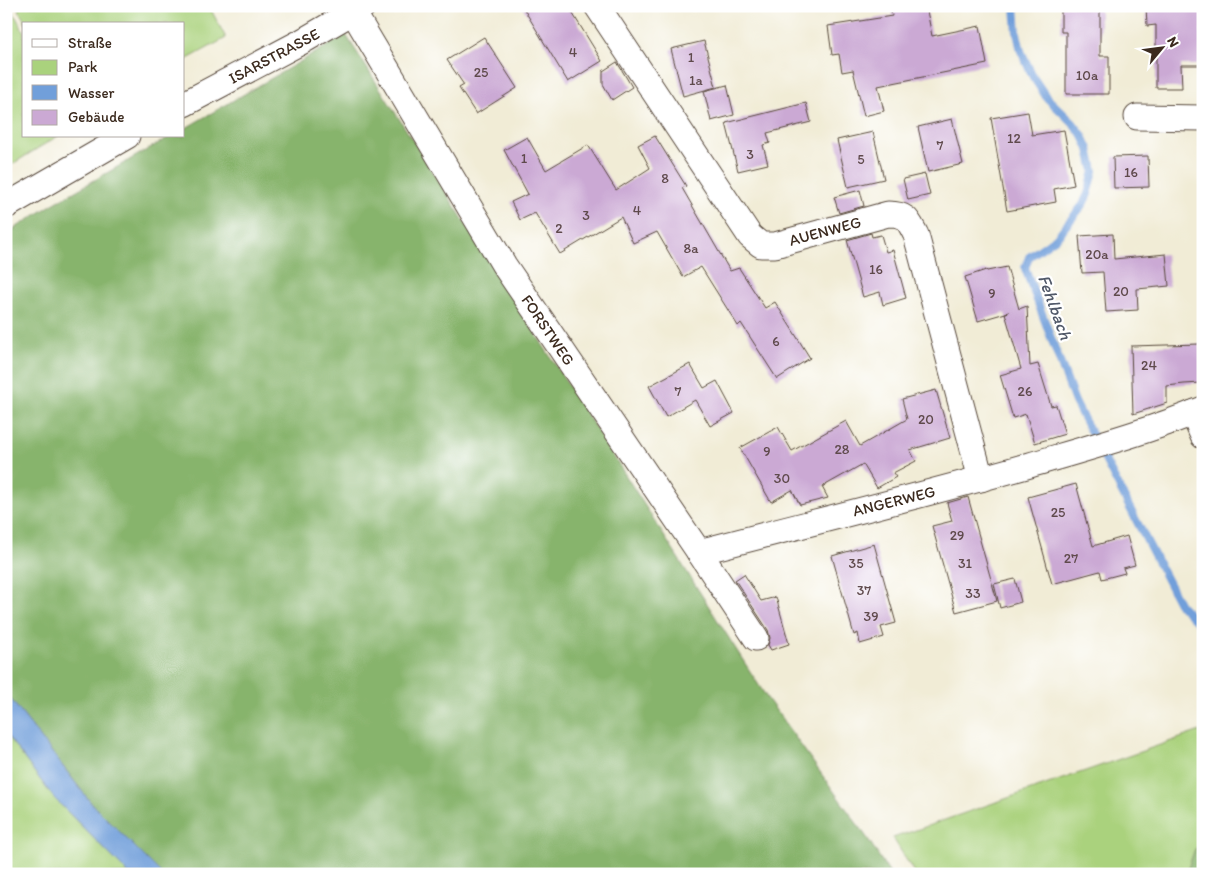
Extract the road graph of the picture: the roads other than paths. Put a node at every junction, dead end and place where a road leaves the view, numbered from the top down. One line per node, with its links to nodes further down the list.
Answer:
1 (597, 6): 10 (street, AUENWEG)
2 (358, 9): 3 (street, ISARSTRASSE); 11 (street, FORSTWEG)
3 (185, 103)
4 (1138, 117): 5 (street)
5 (1203, 118)
6 (124, 138): 7 (street)
7 (6, 206)
8 (1198, 411): 9 (street, ANGERWEG); 10 (street, ANGERWEG)
9 (1203, 436)
10 (981, 479): 11 (street, ANGERWEG)
11 (700, 552): 12 (street, FORSTWEG)
12 (756, 638)

